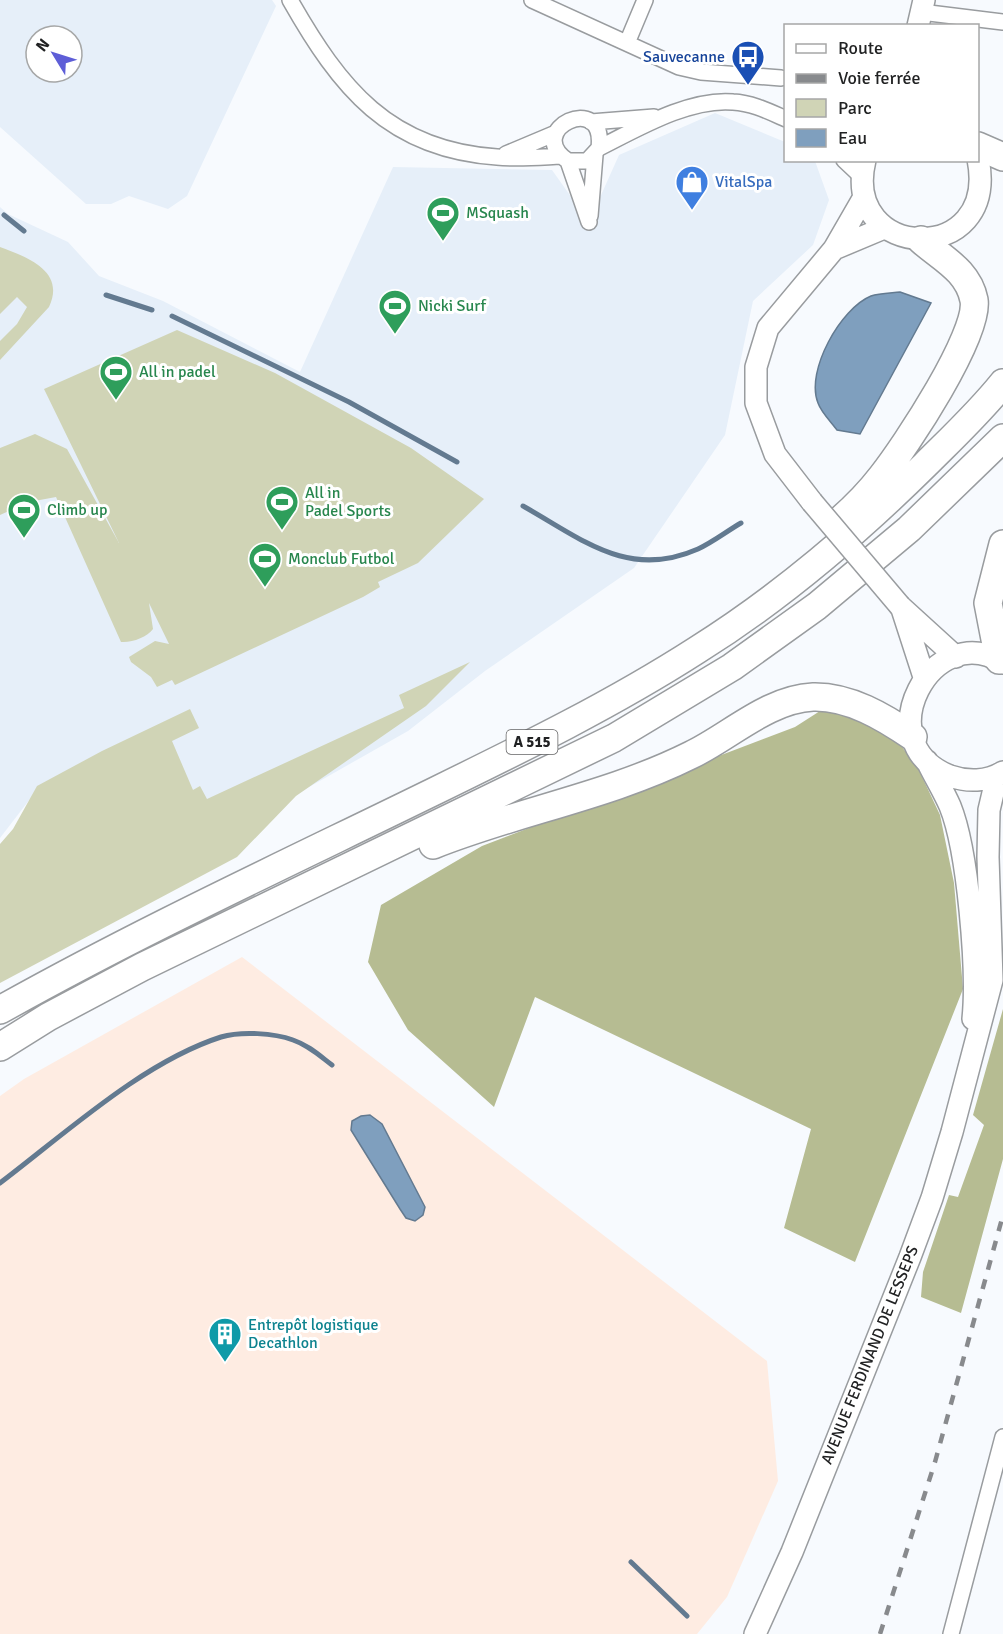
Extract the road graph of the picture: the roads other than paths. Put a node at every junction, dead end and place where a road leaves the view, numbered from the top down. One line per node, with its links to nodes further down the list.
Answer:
1 (290, 0): 14 (street)
2 (532, 0): 6 (street)
3 (645, 0): 6 (street)
4 (921, 13): 5 (street)
5 (1003, 22)
6 (627, 43): 7 (street)
7 (781, 78)
8 (663, 117): 9 (street); 10 (street); 13 (street)
9 (784, 118)
10 (591, 122): 11 (street); 13 (street)
11 (556, 133): 14 (street); 16 (street)
12 (979, 146): 15 (highway)
13 (597, 151): 16 (street); 16 (street)
14 (497, 157): 16 (street)
15 (1003, 157)
16 (565, 159)
17 (849, 162): 19 (street)
18 (978, 162): 22 (main road)
19 (863, 168): 20 (main road)
20 (864, 197): 21 (main road); 23 (main road)
21 (884, 228): 22 (main road); 23 (main road)
22 (921, 240): 33 (highway)
23 (834, 249): 27 (main road, bridge)
24 (1003, 383): 33 (highway, A 515)
25 (1003, 438): 35 (highway, A 515)
26 (1003, 544): 29 (highway)
27 (900, 606): 28 (main road); 30 (main road)
28 (956, 657): 29 (main road); 30 (main road)
29 (1001, 661)
30 (924, 677): 31 (main road)
31 (913, 737): 32 (main road, AVENUE FERDINAND DE LESSEPS); 35 (highway)
32 (927, 761): 34 (main road); 38 (main road, AVENUE FERDINAND DE LESSEPS)
33 (475, 771): 36 (highway, A 515)
34 (1000, 774): 38 (main road, AVENUE FERDINAND DE LESSEPS)
35 (142, 967): 37 (highway, A 515)
36 (0, 1010)
37 (0, 1047)
38 (967, 1070): 40 (main road, AVENUE FERDINAND DE LESSEPS)
39 (1003, 1437): 41 (street)
40 (755, 1634)
41 (951, 1634)

